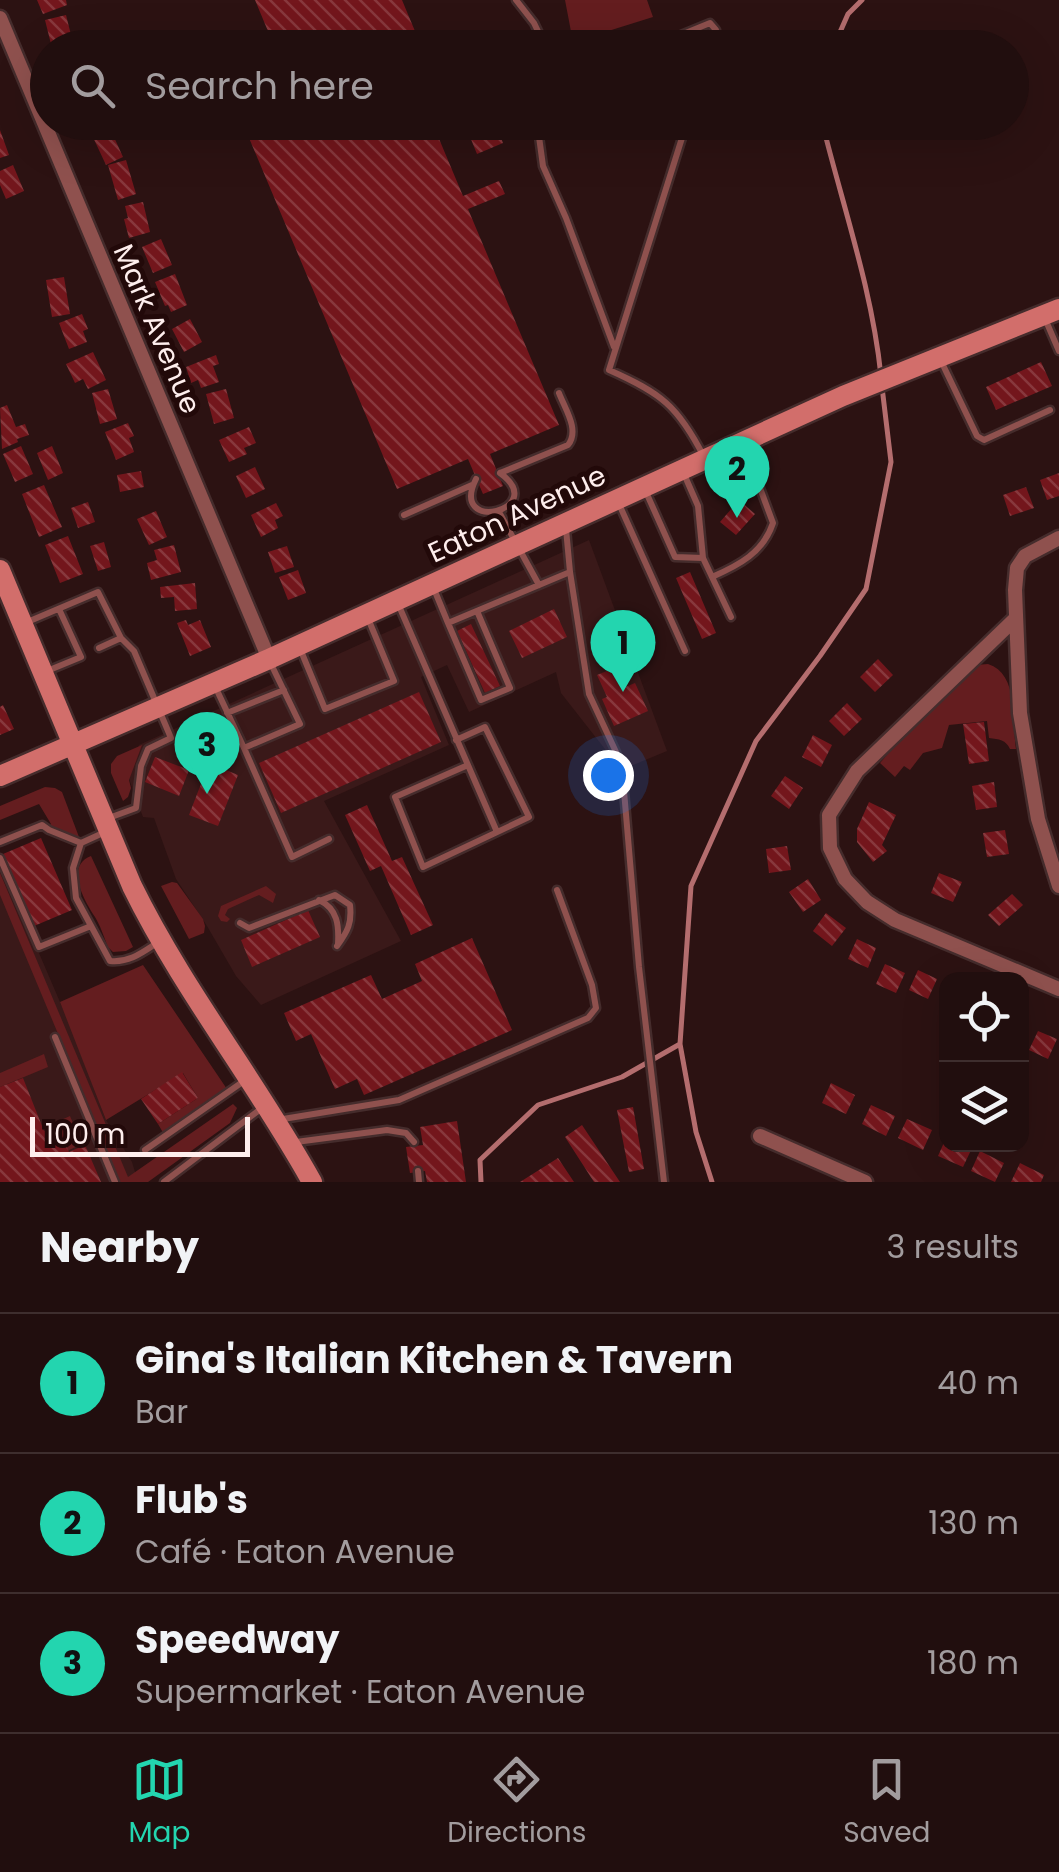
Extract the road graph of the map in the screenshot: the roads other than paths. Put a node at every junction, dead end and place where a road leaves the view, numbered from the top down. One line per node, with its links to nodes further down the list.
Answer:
1 (516, 0): 3 (lane)
2 (0, 18): 6 (street, Mark Avenue)
3 (537, 30)
4 (693, 30): 5 (lane)
5 (716, 30)
6 (30, 89)
7 (51, 140): 48 (street, Mark Avenue)
8 (539, 140): 11 (lane)
9 (681, 140): 11 (lane)
10 (1051, 312): 12 (lane); 13 (main road, Eaton Avenue)
11 (615, 348): 17 (lane)
12 (1059, 351)
13 (939, 357): 15 (lane); 16 (main road, Eaton Avenue)
14 (558, 393): 21 (lane)
15 (1050, 410)
16 (742, 441): 17 (main road, Eaton Avenue); 29 (lane)
17 (704, 458): 18 (main road, Eaton Avenue)
18 (682, 469): 19 (main road, Eaton Avenue); 26 (lane)
19 (643, 486): 20 (main road, Eaton Avenue); 26 (lane)
20 (616, 498): 23 (main road, Eaton Avenue); 45 (lane)
21 (500, 512): 22 (lane); 25 (lane)
22 (404, 515)
23 (566, 522): 25 (main road, Eaton Avenue); 28 (lane)
24 (1059, 538): 37 (street)
25 (518, 544): 30 (main road, Eaton Avenue); 31 (lane)
26 (703, 558): 29 (lane)
27 (0, 570): 39 (main road)
28 (570, 572): 31 (lane); 84 (lane)
29 (712, 578): 36 (lane)
30 (431, 584): 32 (main road, Eaton Avenue); 38 (lane)
31 (539, 585): 34 (lane)
32 (396, 600): 35 (main road, Eaton Avenue); 54 (lane)
33 (59, 609): 39 (lane); 42 (lane); 49 (lane)
34 (477, 611): 38 (lane); 40 (lane)
35 (366, 614): 43 (main road, Eaton Avenue); 43 (lane)
36 (731, 617)
37 (1016, 618): 65 (street); 71 (street)
38 (448, 623): 46 (lane)
39 (23, 624): 49 (main road)
40 (486, 632): 41 (lane); 46 (lane)
41 (477, 637)
42 (121, 638): 44 (lane); 52 (lane)
43 (299, 645): 48 (main road, Eaton Avenue)
44 (100, 648)
45 (685, 651)
46 (495, 652): 47 (lane)
47 (486, 656)
48 (269, 659): 50 (main road, Eaton Avenue); 51 (lane)
49 (43, 673): 55 (main road)
50 (214, 683): 52 (main road, Eaton Avenue); 53 (lane)
51 (284, 690): 53 (lane); 56 (lane)
52 (157, 707): 55 (main road, Eaton Avenue); 59 (lane)
53 (228, 713): 56 (lane)
54 (456, 740): 57 (lane); 60 (lane)
55 (72, 743): 58 (main road, Eaton Avenue); 59 (main road)
56 (244, 748): 61 (lane)
57 (468, 765): 60 (lane); 60 (lane)
58 (0, 776)
59 (107, 825): 63 (lane); 70 (main road)
60 (497, 832)
61 (329, 839)
62 (0, 842): 63 (lane)
63 (81, 843): 69 (lane)
64 (0, 858): 69 (lane)
65 (1059, 886)
66 (557, 890): 74 (lane)
67 (318, 900): 67 (lane); 68 (lane)
68 (240, 923)
69 (90, 925): 70 (lane)
70 (161, 941): 73 (main road)
71 (1059, 989)
72 (55, 1037): 80 (lane)
73 (249, 1078): 74 (main road); 78 (lane)
74 (272, 1112): 76 (main road); 81 (lane)
75 (760, 1136): 85 (street)
76 (290, 1142): 77 (lane); 82 (main road)
77 (414, 1142)
78 (145, 1150)
79 (418, 1171): 83 (lane)
80 (115, 1182)
81 (164, 1182)
82 (312, 1182)
83 (419, 1182)
84 (664, 1182)
85 (865, 1182)

